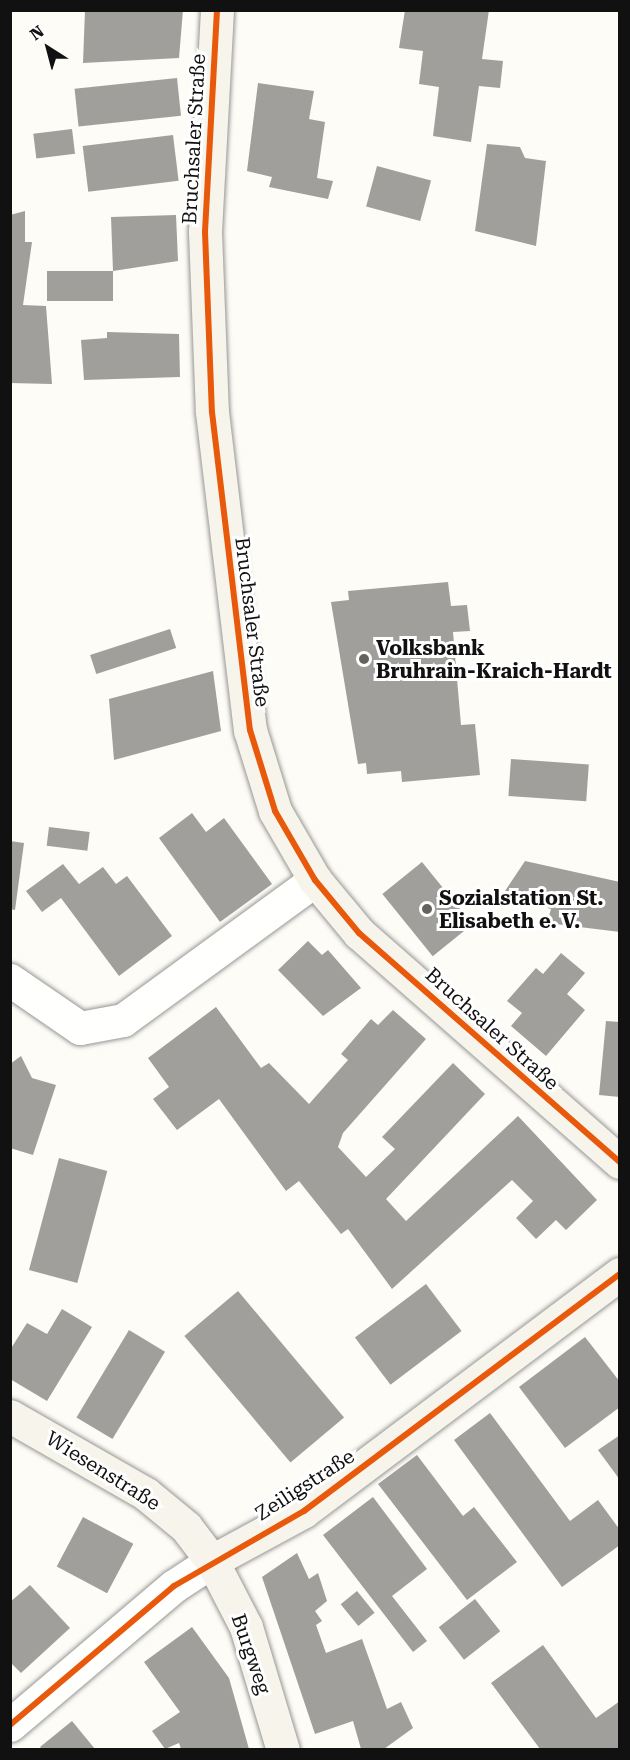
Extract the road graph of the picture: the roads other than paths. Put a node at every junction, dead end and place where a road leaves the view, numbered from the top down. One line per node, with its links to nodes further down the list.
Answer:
1 (217, 10): 2 (street, Bruchsaler Straße)
2 (315, 880): 3 (street); 4 (street, Bruchsaler Straße)
3 (10, 980)
4 (620, 1162)
5 (620, 1274): 7 (street, Zeiligstraße)
6 (10, 1416): 7 (street, Wiesenstraße)
7 (212, 1561): 8 (street, Zeiligstraße); 9 (street, Burgweg)
8 (10, 1725)
9 (283, 1749)

